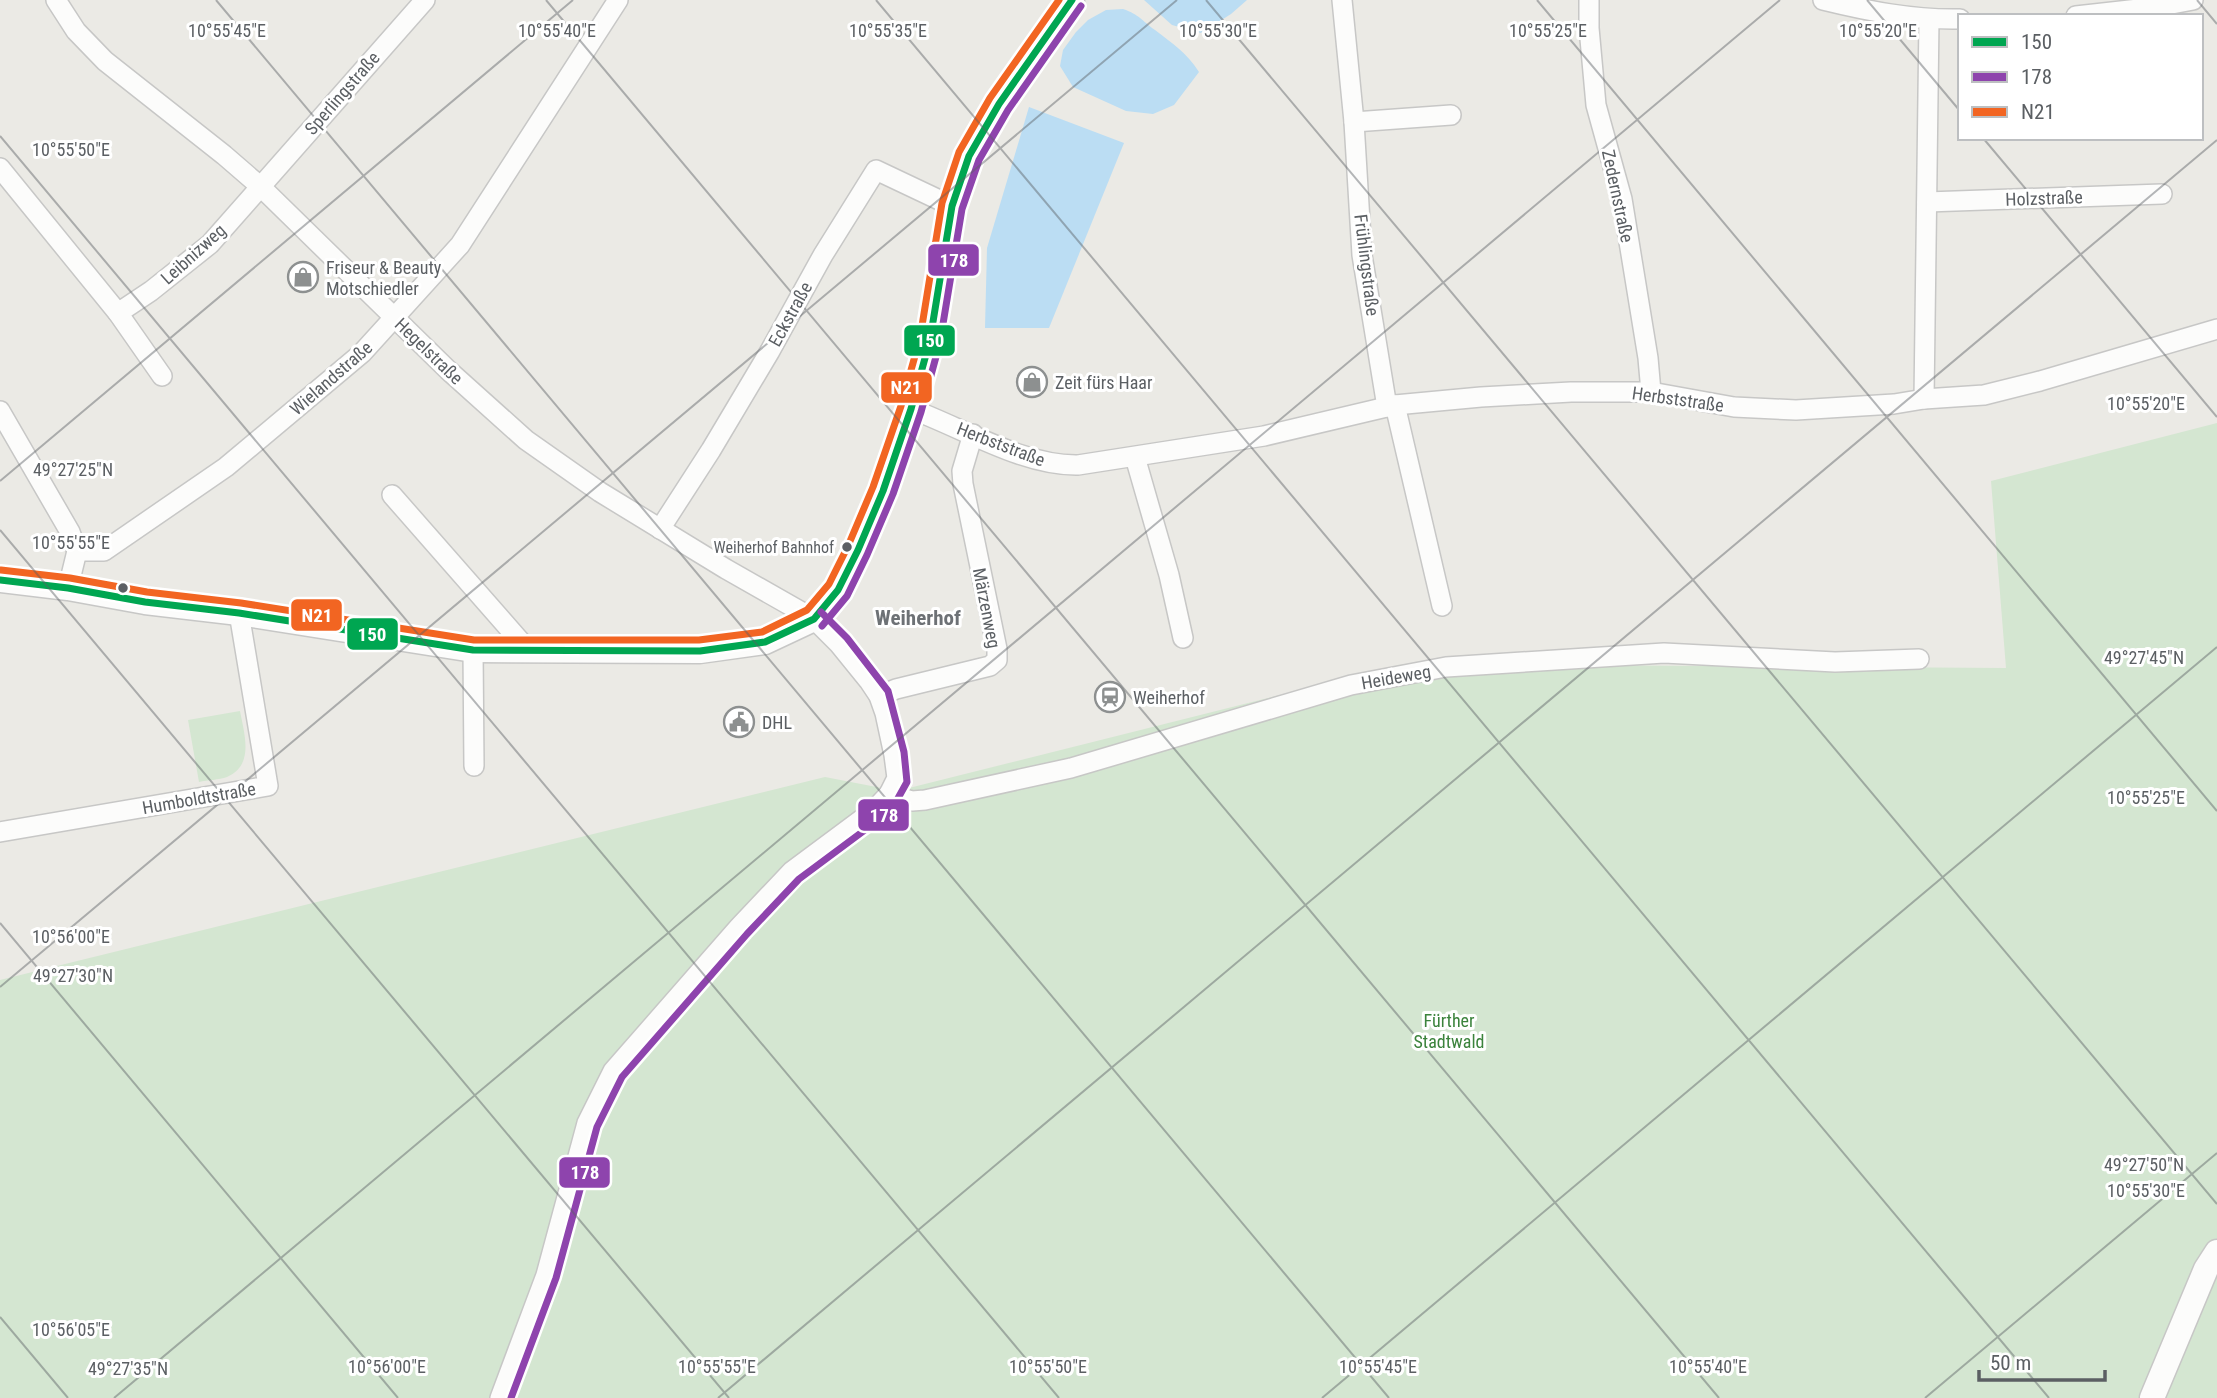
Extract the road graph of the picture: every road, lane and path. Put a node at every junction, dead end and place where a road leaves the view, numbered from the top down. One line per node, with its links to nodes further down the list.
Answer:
1 (56, 0): 15 (street, Hegelstraße)
2 (425, 0): 15 (street, Sperlingstraße)
3 (618, 0): 20 (street, Wielandstraße)
4 (1072, 0): 18 (street)
5 (1342, 0): 13 (street, Frühlingstraße)
6 (1589, 0): 23 (street, Zedernstraße)
7 (1823, 0): 10 (street)
8 (2193, 0): 9 (street)
9 (2094, 14)
10 (1928, 19): 11 (street); 17 (street)
11 (1958, 19)
12 (1451, 115): 13 (street)
13 (1354, 121): 25 (street, Frühlingstraße)
14 (0, 168): 19 (street)
15 (261, 187): 19 (street, Leibnizweg); 20 (street, Hegelstraße)
16 (2162, 194): 17 (street, Holzstraße)
17 (1927, 202): 24 (street)
18 (952, 206): 26 (street); 31 (street, Eckstraße)
19 (118, 313): 22 (street)
20 (395, 318): 31 (street, Hegelstraße); 32 (street, Wielandstraße)
21 (2217, 329): 24 (street, Herbststraße)
22 (162, 376)
23 (1651, 392): 24 (street, Herbststraße); 25 (street, Herbststraße)
24 (1924, 399)
25 (1391, 406): 29 (street, Herbststraße); 35 (street, Frühlingstraße)
26 (911, 409): 28 (street, Herbststraße); 37 (street)
27 (0, 411): 32 (street)
28 (973, 434): 29 (street, Herbststraße); 42 (street, Märzenweg)
29 (1135, 457): 38 (street)
30 (392, 495): 40 (street)
31 (660, 529): 37 (street, Hegelstraße)
32 (77, 551): 34 (street)
33 (0, 580): 34 (street)
34 (68, 588): 36 (street)
35 (1442, 606)
36 (239, 613): 39 (street); 45 (street, Humboldtstraße)
37 (814, 619): 40 (street); 42 (street, Hegelstraße)
38 (1182, 638)
39 (473, 650): 40 (street); 43 (street)
40 (528, 650)
41 (1919, 660): 44 (street, Heideweg)
42 (879, 696): 44 (street)
43 (474, 766)
44 (889, 794): 47 (street)
45 (0, 832)
46 (2217, 1252): 48 (street)
47 (500, 1398)
48 (2152, 1398)

